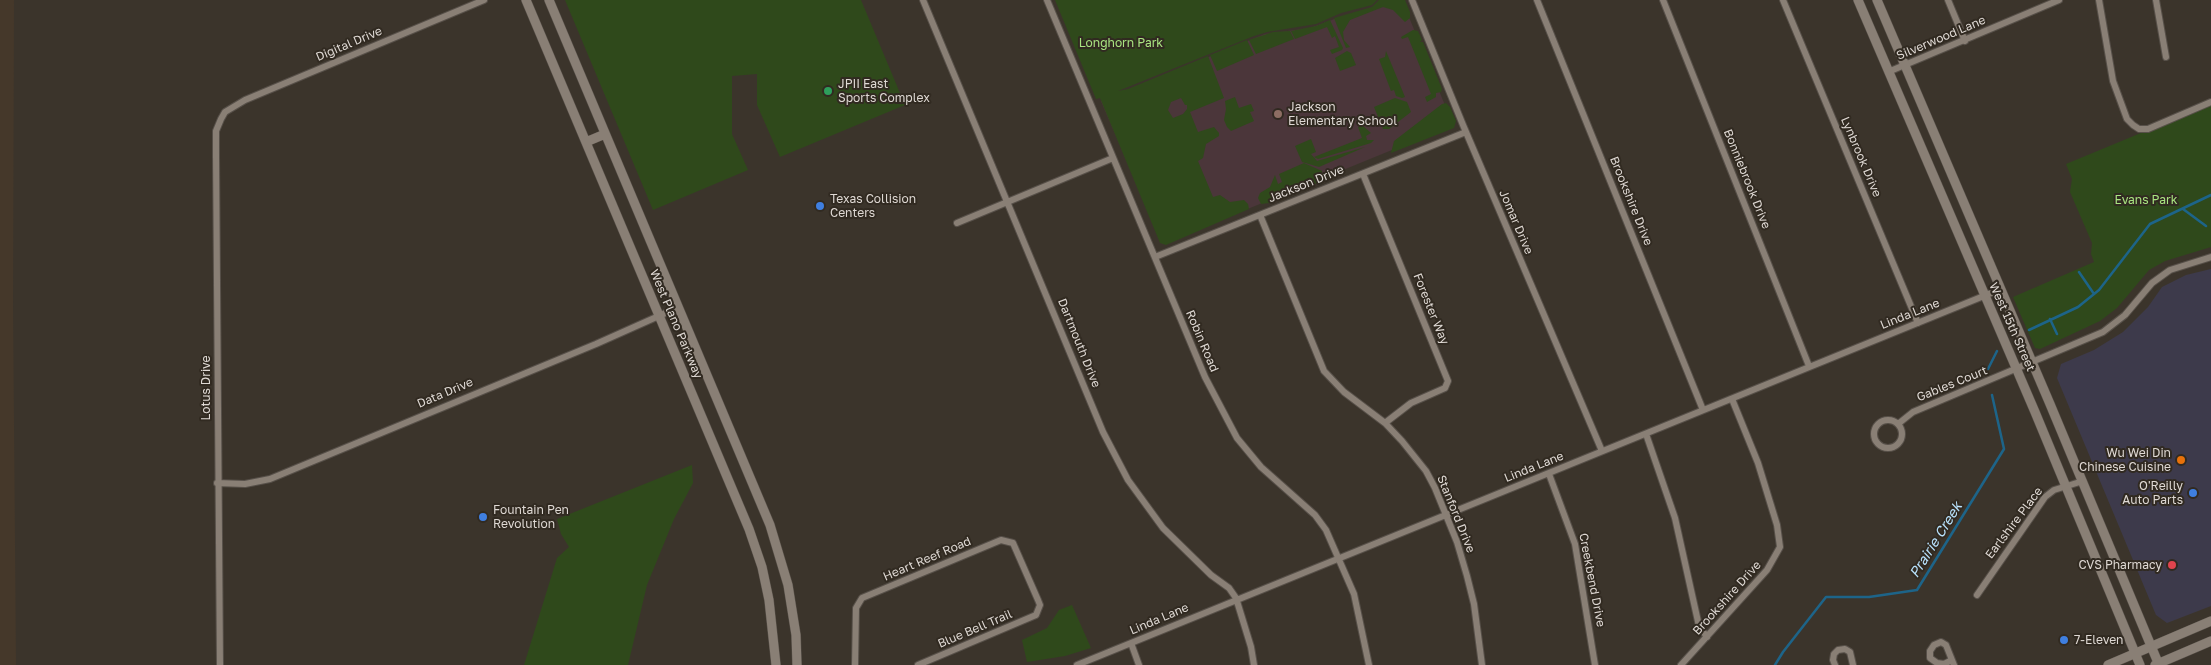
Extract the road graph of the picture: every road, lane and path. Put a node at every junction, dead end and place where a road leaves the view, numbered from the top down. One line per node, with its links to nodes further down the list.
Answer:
1 (484, 0): 21 (street, Digital Drive)
2 (526, 0): 24 (main road, West Plano Parkway)
3 (549, 0): 23 (main road, West Plano Parkway)
4 (923, 0): 27 (street, Dartmouth Drive)
5 (1046, 0): 25 (street, Robin Road)
6 (1412, 0): 22 (street, Jomar Drive)
7 (1538, 0): 41 (street, Brookshire Drive)
8 (1663, 0): 38 (street, Bonniebrook Drive)
9 (1783, 0): 36 (street, Lynbrook Drive)
10 (1858, 0): 19 (main road, West 15th Street)
11 (1877, 0): 18 (main road, West 15th Street)
12 (1948, 0): 16 (street)
13 (2059, 0): 16 (street, Silverwood Lane)
14 (2099, 0): 20 (street)
15 (2156, 0): 17 (street)
16 (1965, 41): 18 (street, Silverwood Lane)
17 (2166, 58)
18 (1904, 66): 19 (street, Silverwood Lane); 32 (main road, West 15th Street)
19 (1888, 72): 33 (main road, West 15th Street)
20 (2211, 102)
21 (225, 112): 48 (street, Lotus Drive)
22 (1466, 132): 26 (street, Jackson Drive); 45 (street, Jomar Drive)
23 (605, 134): 24 (main road); 34 (main road, West Plano Parkway)
24 (586, 142): 35 (main road, West Plano Parkway)
25 (1112, 158): 27 (street); 30 (street, Robin Road)
26 (1363, 174): 28 (street, Jackson Drive); 42 (street, Forester Way)
27 (1007, 201): 29 (street); 53 (street, Dartmouth Drive)
28 (1260, 215): 30 (street, Jackson Drive); 42 (street, Stanford Drive)
29 (957, 223)
30 (1155, 257): 51 (street, Robin Road)
31 (2211, 257): 37 (street, Gables Court)
32 (2001, 289): 33 (street, Linda Lane); 37 (main road, West 15th Street)
33 (1984, 296): 36 (street, Linda Lane); 39 (main road, West 15th Street)
34 (679, 307): 35 (street, Data Drive); 64 (main road, West Plano Parkway)
35 (658, 316): 48 (street, Data Drive); 63 (main road, West Plano Parkway)
36 (1918, 323): 38 (street, Linda Lane)
37 (2033, 363): 39 (street, Gables Court); 47 (main road, West 15th Street)
38 (1809, 366): 40 (street, Linda Lane)
39 (2017, 370): 43 (street, Gables Court); 49 (main road, West 15th Street)
40 (1732, 399): 41 (street, Linda Lane); 56 (street, Brookshire Drive)
41 (1703, 410): 44 (street, Linda Lane)
42 (1386, 423): 50 (street, Stanford Drive)
43 (1898, 424): 43 (street, Gables Court)
44 (1646, 434): 45 (street, Linda Lane); 56 (street)
45 (1602, 451): 46 (street, Linda Lane)
46 (1549, 474): 50 (street, Linda Lane); 72 (street, Creekbend Drive)
47 (2083, 481): 49 (street, Earlshire Place); 59 (main road, West 15th Street)
48 (217, 483): 62 (street, Lotus Drive)
49 (2065, 485): 52 (street, Earlshire Place); 60 (main road, West 15th Street)
50 (1446, 514): 51 (street, Linda Lane); 71 (street, Stanford Drive)
51 (1339, 557): 53 (street, Linda Lane); 70 (street, Robin Road)
52 (1976, 595)
53 (1236, 598): 58 (street, Linda Lane); 69 (street, Dartmouth Drive)
54 (1039, 610): 65 (street, Heart Reef Road); 66 (street, Blue Bell Trail)
55 (2211, 621): 59 (main road)
56 (1707, 637): 73 (street, Brookshire Drive)
57 (2211, 641): 61 (main road)
58 (1131, 642): 67 (street, Linda Lane); 68 (street)
59 (2151, 646): 60 (main road); 61 (main road, West 15th Street)
60 (2135, 653): 76 (main road); 77 (main road, West 15th Street)
61 (2157, 664)
62 (220, 665)
63 (776, 665)
64 (797, 665)
65 (855, 665)
66 (918, 665)
67 (1077, 665)
68 (1139, 665)
69 (1254, 665)
70 (1369, 665)
71 (1482, 665)
72 (1595, 665)
73 (1681, 665)
74 (1835, 665): 75 (street)
75 (1853, 665)
76 (2108, 665)
77 (2140, 665)

